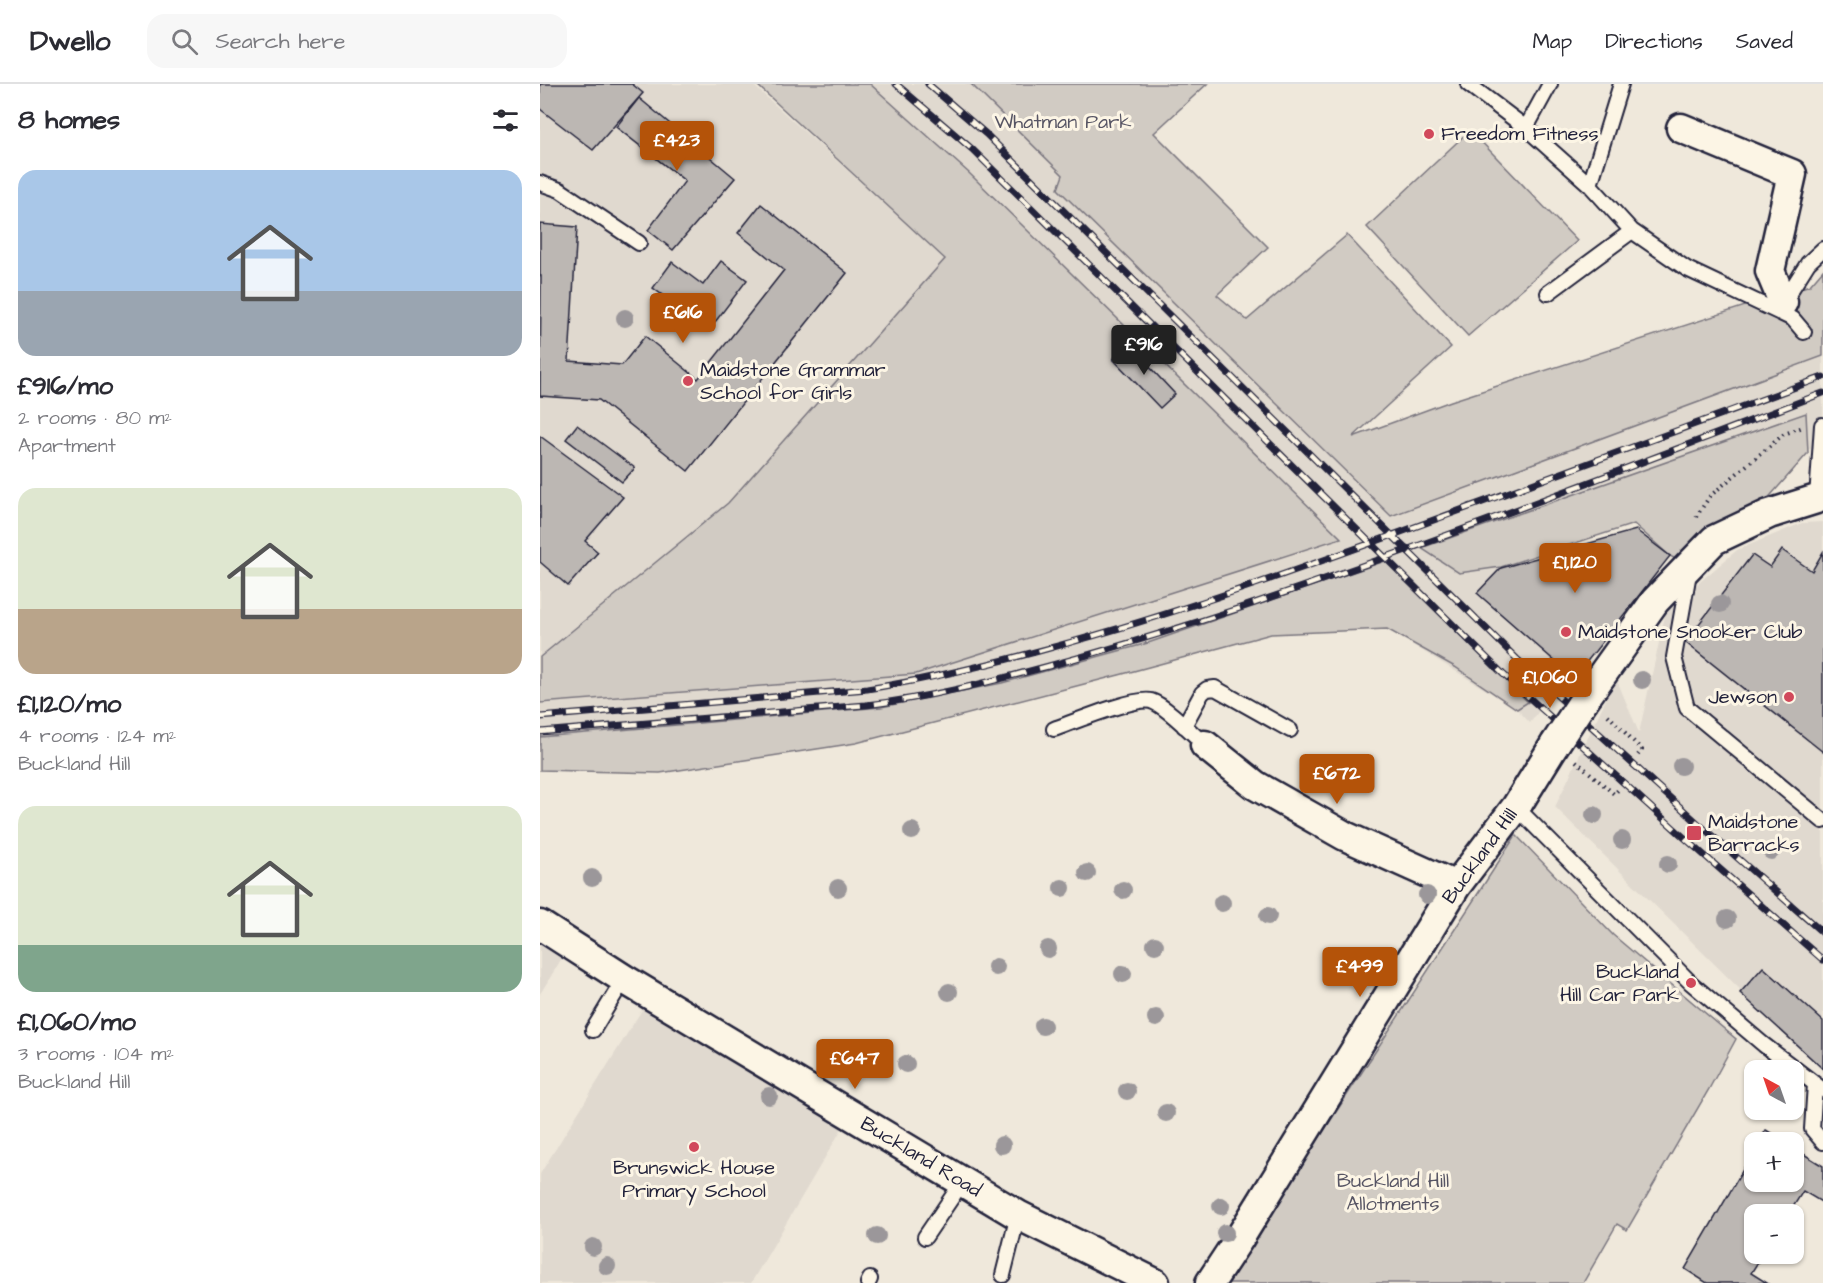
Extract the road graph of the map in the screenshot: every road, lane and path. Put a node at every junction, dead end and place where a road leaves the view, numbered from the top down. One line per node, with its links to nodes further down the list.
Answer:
1 (1468, 84): 4 (lane)
2 (1550, 84): 4 (lane)
3 (1621, 84): 7 (lane)
4 (1526, 128): 7 (lane)
5 (1681, 128): 12 (street)
6 (540, 183): 9 (lane)
7 (1590, 185): 8 (lane)
8 (1632, 231): 11 (lane); 12 (lane)
9 (639, 243)
10 (1823, 249): 12 (lane)
11 (1548, 293)
12 (1788, 310): 13 (lane)
13 (1804, 332)
14 (1822, 425): 15 (lane)
15 (1820, 498): 16 (street, Buckland Hill)
16 (1691, 562): 17 (street, Buckland Hill); 26 (lane)
17 (1593, 704): 22 (street, Buckland Hill, bridge); 23 (path)
18 (1184, 726): 19 (lane); 20 (lane); 21 (lane)
19 (1054, 729)
20 (1290, 730)
21 (1205, 745): 27 (street)
22 (1562, 749): 24 (path); 25 (street, Buckland Hill)
23 (1638, 756)
24 (1619, 789)
25 (1516, 807): 27 (street, Buckland Hill); 31 (lane)
26 (1823, 821)
27 (1456, 886): 38 (street, Buckland Hill)
28 (540, 925): 29 (street, Buckland Road)
29 (624, 979): 30 (lane); 33 (street, Buckland Road)
30 (593, 1030)
31 (1819, 1087): 32 (lane)
32 (1823, 1142)
33 (963, 1181): 34 (street, Buckland Road); 35 (lane)
34 (1018, 1215): 36 (lane); 37 (street, Buckland Road)
35 (925, 1237)
36 (1003, 1275)
37 (1155, 1283)
38 (1210, 1283)

